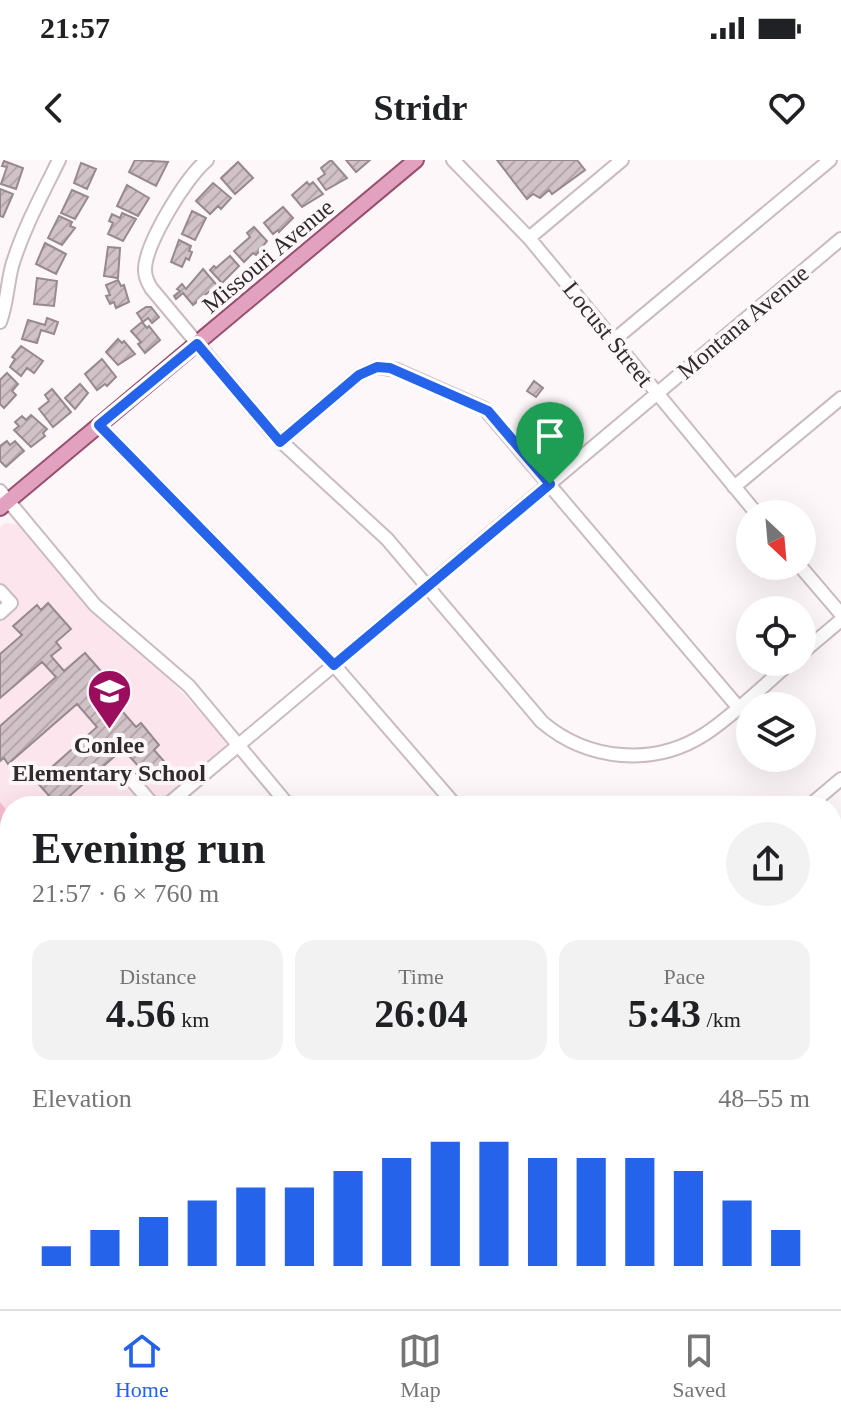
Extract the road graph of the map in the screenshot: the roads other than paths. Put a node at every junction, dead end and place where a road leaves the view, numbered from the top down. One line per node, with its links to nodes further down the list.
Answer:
1 (59, 160): 9 (street)
2 (207, 160): 11 (street)
3 (416, 160): 11 (main road, Missouri Avenue)
4 (453, 160): 7 (street, Locust Street)
5 (622, 160): 7 (street)
6 (830, 160): 10 (street)
7 (529, 238): 10 (street, Locust Street)
8 (841, 239): 12 (street, Montana Avenue)
9 (0, 322)
10 (614, 340): 12 (street, Locust Street)
11 (197, 344): 14 (main road, Missouri Avenue); 15 (street)
12 (657, 394): 16 (street, Montana Avenue); 17 (street, Locust Street)
13 (841, 398): 17 (street)
14 (99, 425): 18 (main road, Missouri Avenue); 26 (street)
15 (280, 442): 16 (street); 21 (street)
16 (550, 484): 21 (street, Montana Avenue); 29 (street)
17 (734, 487): 19 (street, Locust Street)
18 (3, 500): 31 (street)
19 (745, 500)
20 (811, 580): 24 (street)
21 (427, 587): 26 (street, Montana Avenue); 30 (street)
22 (0, 591): 23 (street)
23 (0, 613)
24 (841, 617): 25 (street)
25 (816, 640)
26 (334, 665): 31 (street, Montana Avenue); 37 (street)
27 (775, 676): 28 (street)
28 (756, 692)
29 (736, 705)
30 (736, 709)
31 (239, 745): 35 (street, Montana Avenue); 36 (street)
32 (130, 778): 34 (street)
33 (841, 779): 38 (street)
34 (145, 796)
35 (178, 796)
36 (281, 796)
37 (447, 796)
38 (821, 796)

